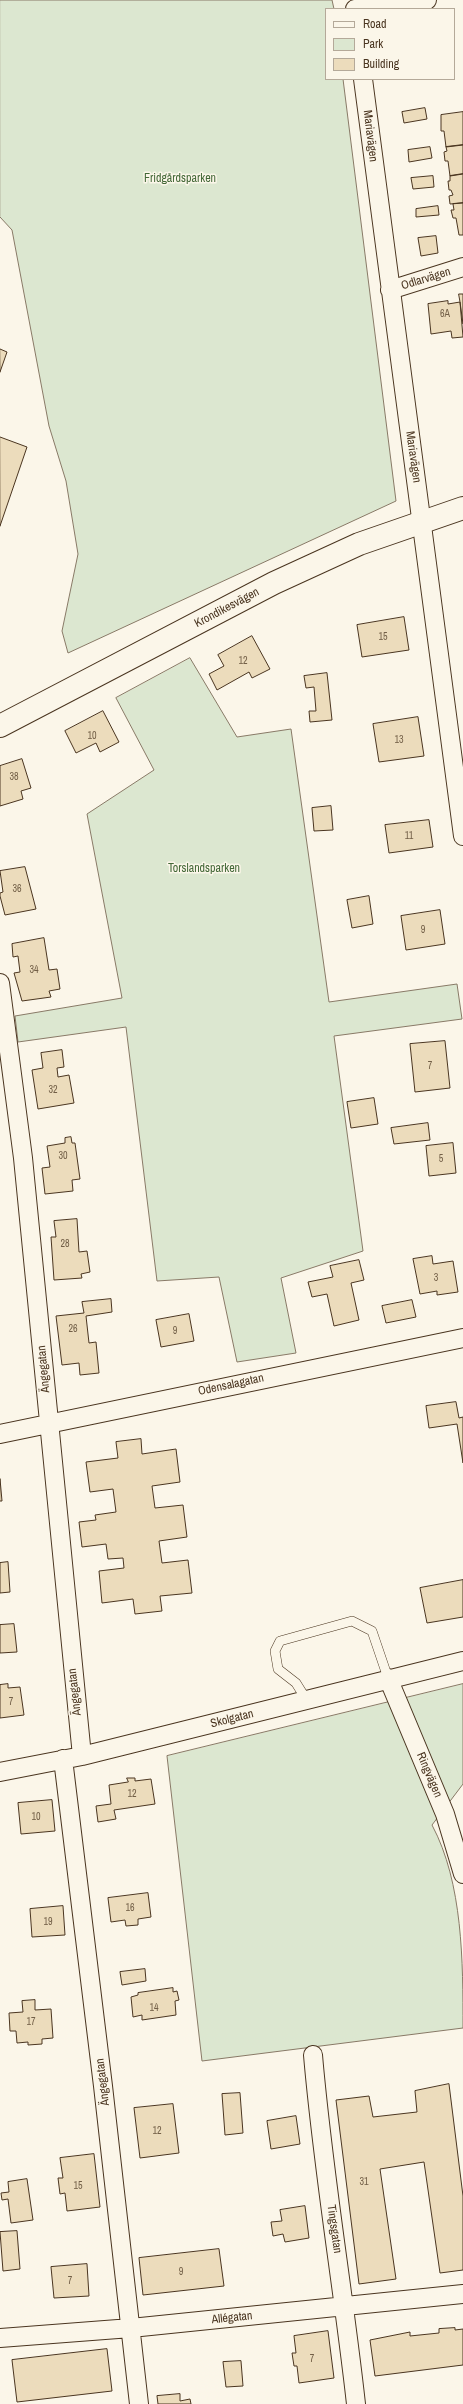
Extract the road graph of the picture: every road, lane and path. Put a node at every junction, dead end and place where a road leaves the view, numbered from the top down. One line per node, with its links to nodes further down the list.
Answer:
1 (427, 0): 2 (street)
2 (363, 8)
3 (363, 80): 5 (street, Mariavägen)
4 (463, 267): 5 (street, Odlarvägen)
5 (390, 290): 7 (street, Mariavägen)
6 (463, 508): 7 (street, Krondikesvägen)
7 (421, 524): 8 (street, Krondikesvägen); 9 (street, Mariavägen)
8 (0, 726)
9 (463, 836)
10 (0, 983): 12 (street, Ängegatan)
11 (463, 1338): 12 (street, Odensalagatan)
12 (49, 1424): 13 (street, Odensalagatan); 17 (street, Ängegatan)
13 (0, 1434)
14 (463, 1661): 15 (street, Skolgatan)
15 (388, 1678): 16 (street, Skolgatan); 16 (lane); 20 (street, Ringvägen)
16 (306, 1699): 17 (street, Skolgatan)
17 (82, 1756): 18 (street, Skolgatan)
18 (63, 1760): 19 (street, Skolgatan); 24 (street, Ängegatan)
19 (0, 1772)
20 (463, 1874)
21 (313, 2055): 23 (street, Tingsgatan)
22 (463, 2294): 23 (street, Allégatan)
23 (345, 2307): 24 (street, Allégatan); 27 (street, Tingsgatan)
24 (131, 2328): 25 (street, Allégatan); 26 (street, Ängegatan)
25 (0, 2338)
26 (139, 2404)
27 (356, 2404)

